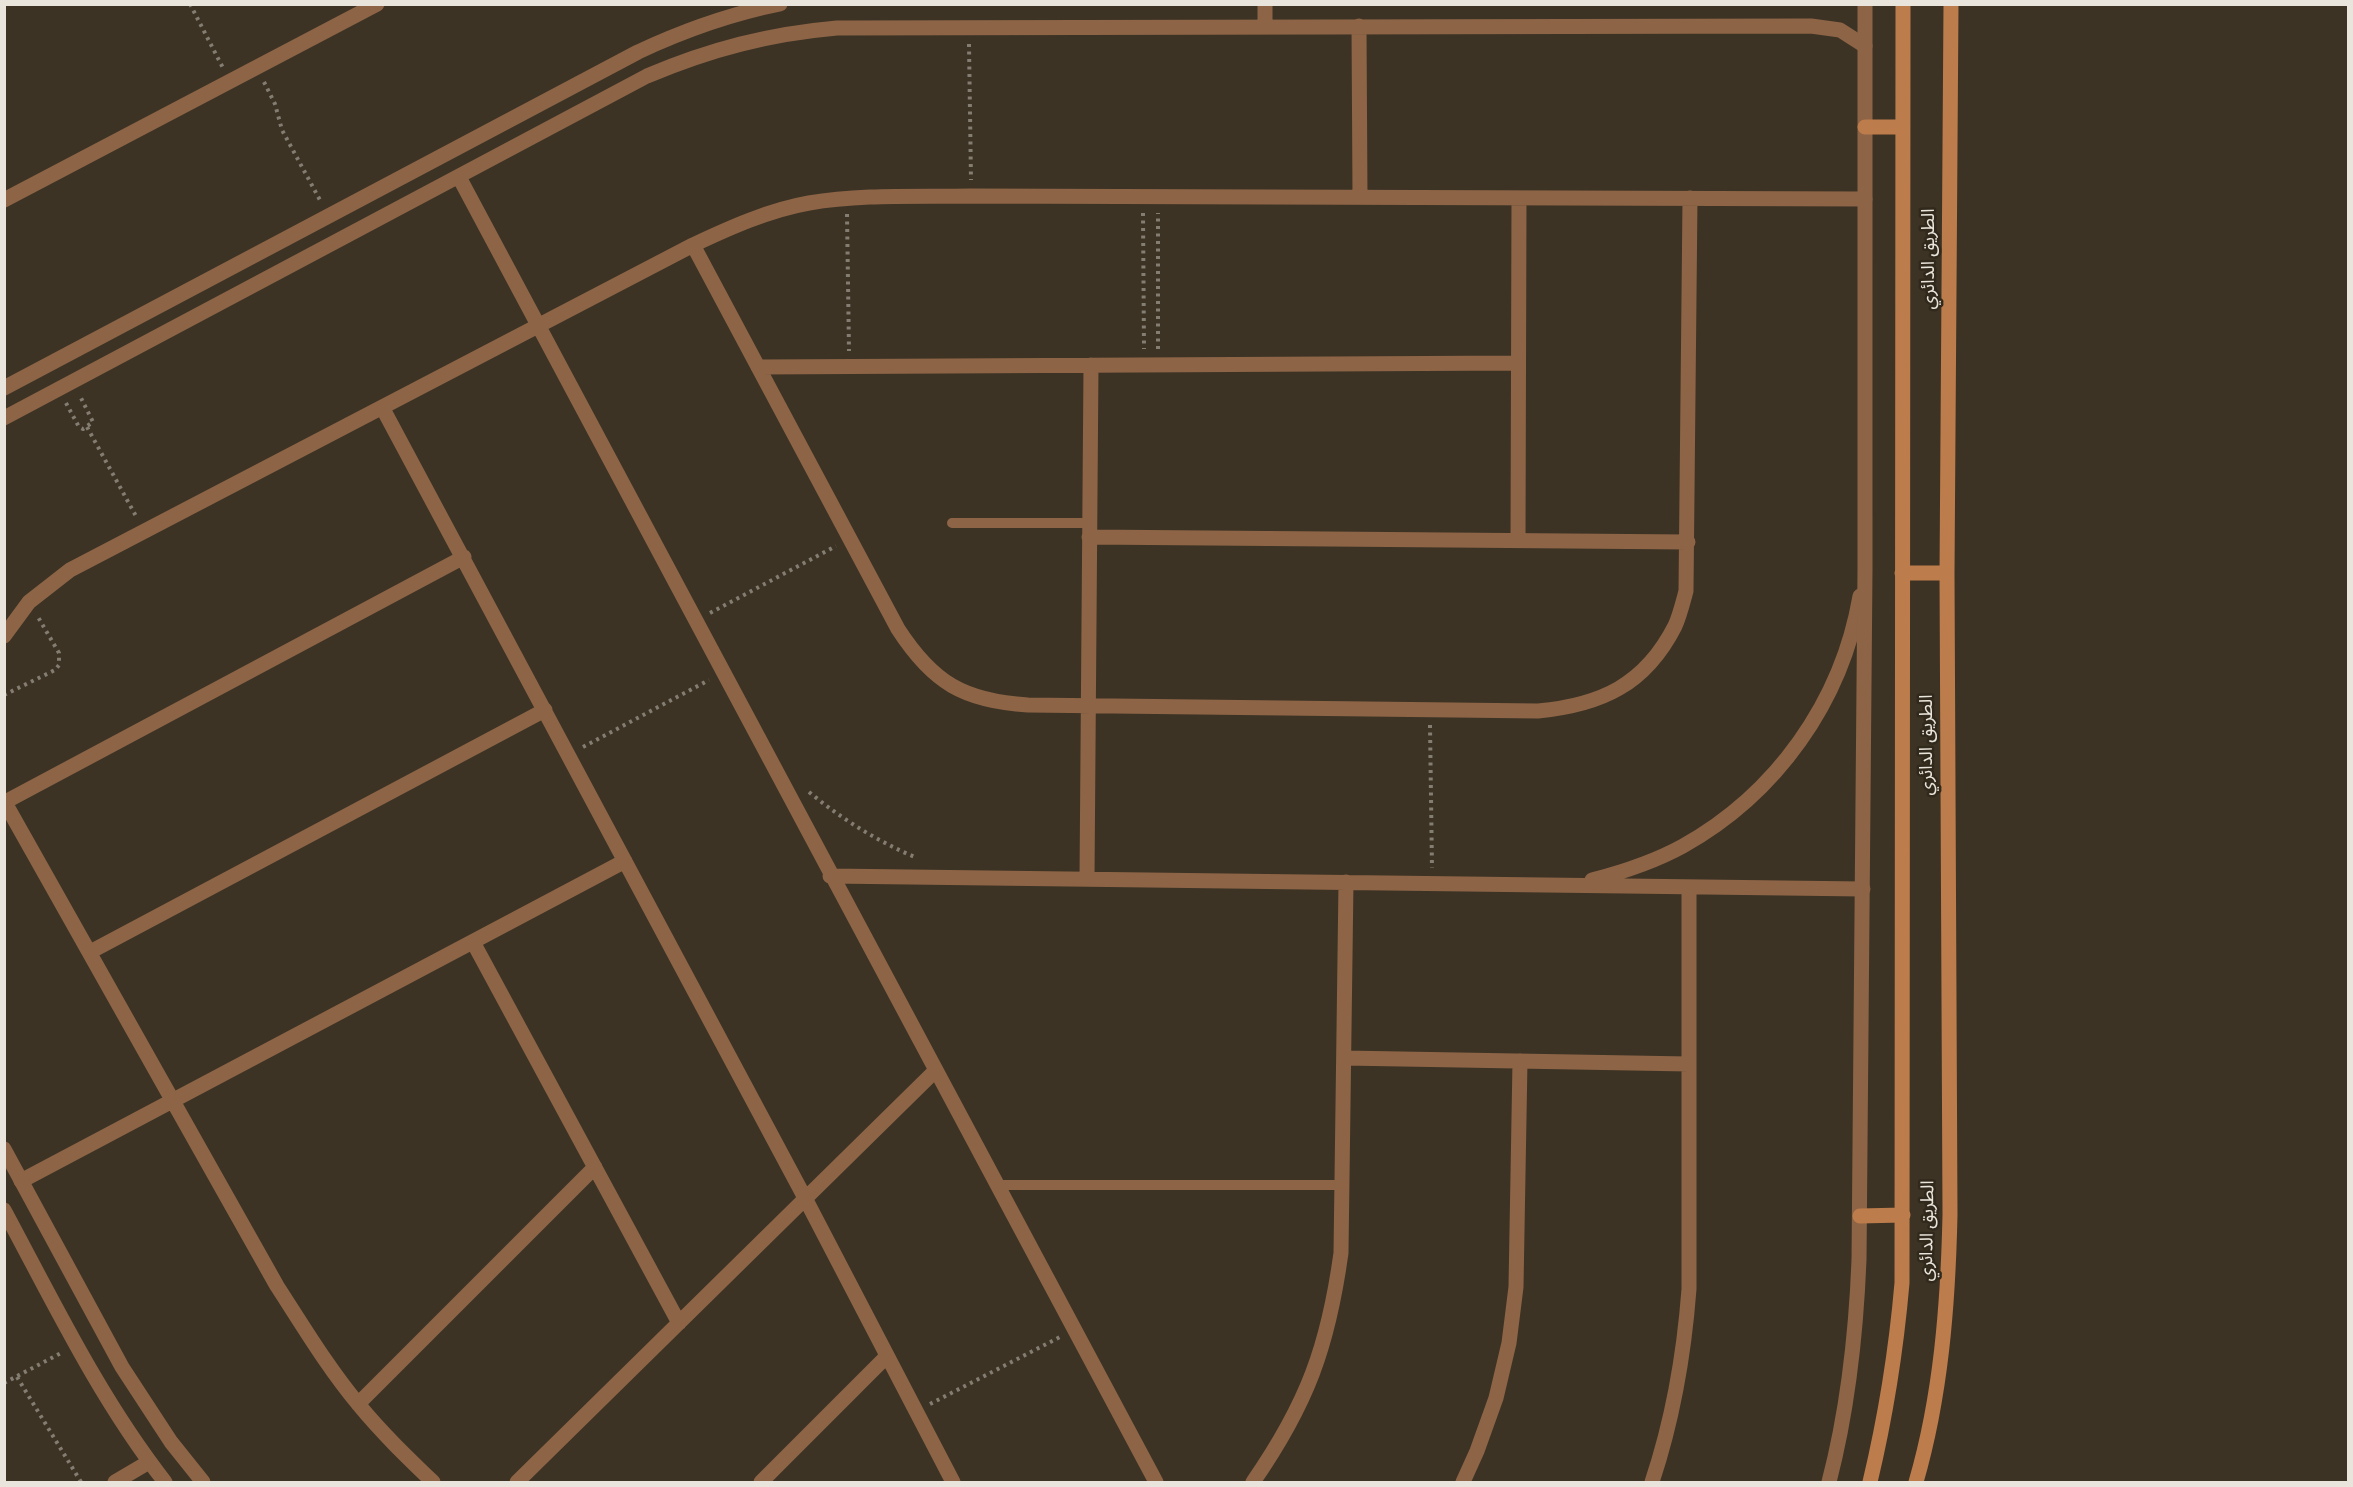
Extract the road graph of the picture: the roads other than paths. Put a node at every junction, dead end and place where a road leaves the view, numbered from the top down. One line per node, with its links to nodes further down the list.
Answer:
1 (377, 4): 18 (street)
2 (780, 4): 7 (street)
3 (1265, 4): 8 (street)
4 (1865, 4): 10 (street)
5 (1903, 4): 12 (main road, الطريق الدائري)
6 (1951, 4): 36 (main road, الطريق الدائري)
7 (720, 11): 19 (street)
8 (1265, 26): 9 (street); 13 (street)
9 (1359, 26): 10 (street); 14 (street)
10 (1865, 46): 11 (street)
11 (1865, 128): 12 (main road); 17 (street)
12 (1903, 128): 35 (main road, الطريق الدائري)
13 (459, 177): 21 (street); 22 (street)
14 (1360, 197): 15 (street); 20 (street)
15 (1518, 198): 16 (street); 23 (street)
16 (1690, 198): 17 (street); 32 (street)
17 (1865, 199): 34 (street)
18 (4, 200)
19 (276, 244): 21 (street); 26 (street)
20 (693, 245): 22 (street); 25 (street)
21 (290, 266): 28 (street)
22 (538, 326): 27 (street); 42 (street)
23 (1518, 363): 24 (street); 31 (street)
24 (1091, 365): 25 (street); 30 (street)
25 (758, 367): 38 (street)
26 (4, 388)
27 (382, 407): 33 (street); 37 (street)
28 (4, 418)
29 (952, 523): 30 (lane)
30 (1089, 530): 31 (street); 38 (street)
31 (1518, 540): 32 (street)
32 (1688, 542): 38 (street)
33 (464, 557): 39 (street); 40 (street)
34 (1865, 570): 45 (street); 47 (street)
35 (1902, 573): 36 (main road); 62 (main road, الطريق الدائري)
36 (1947, 573): 81 (main road, الطريق الدائري)
37 (4, 636)
38 (1088, 707): 43 (street)
39 (545, 710): 41 (street); 49 (street)
40 (4, 802): 49 (street)
41 (625, 861): 48 (street); 60 (street)
42 (831, 876): 43 (street); 53 (street)
43 (1087, 879): 44 (street)
44 (1346, 882): 45 (street); 50 (street)
45 (1574, 885): 46 (street)
46 (1689, 886): 47 (street); 52 (street)
47 (1863, 889): 63 (street)
48 (473, 942): 54 (street); 56 (street)
49 (90, 952): 54 (street)
50 (1344, 1058): 51 (street); 59 (street)
51 (1520, 1061): 52 (street); 77 (street)
52 (1689, 1064): 78 (street)
53 (935, 1071): 58 (street); 60 (street)
54 (173, 1100): 57 (street); 66 (street)
55 (4, 1149): 57 (street)
56 (595, 1167): 64 (street); 66 (street)
57 (21, 1181): 70 (street)
58 (996, 1185): 59 (lane); 75 (street)
59 (1342, 1185): 76 (street)
60 (805, 1198): 64 (street); 65 (street)
61 (4, 1210): 67 (street)
62 (1903, 1215): 63 (main road); 80 (main road, الطريق الدائري)
63 (1860, 1216): 79 (street)
64 (679, 1323): 72 (street)
65 (887, 1356): 73 (street); 74 (street)
66 (358, 1404): 71 (street)
67 (149, 1462): 68 (street); 69 (street)
68 (115, 1482)
69 (165, 1482)
70 (203, 1482)
71 (433, 1482)
72 (517, 1482)
73 (761, 1482)
74 (953, 1482)
75 (1155, 1482)
76 (1253, 1482)
77 (1463, 1482)
78 (1652, 1482)
79 (1829, 1482)
80 (1870, 1482)
81 (1916, 1482)

